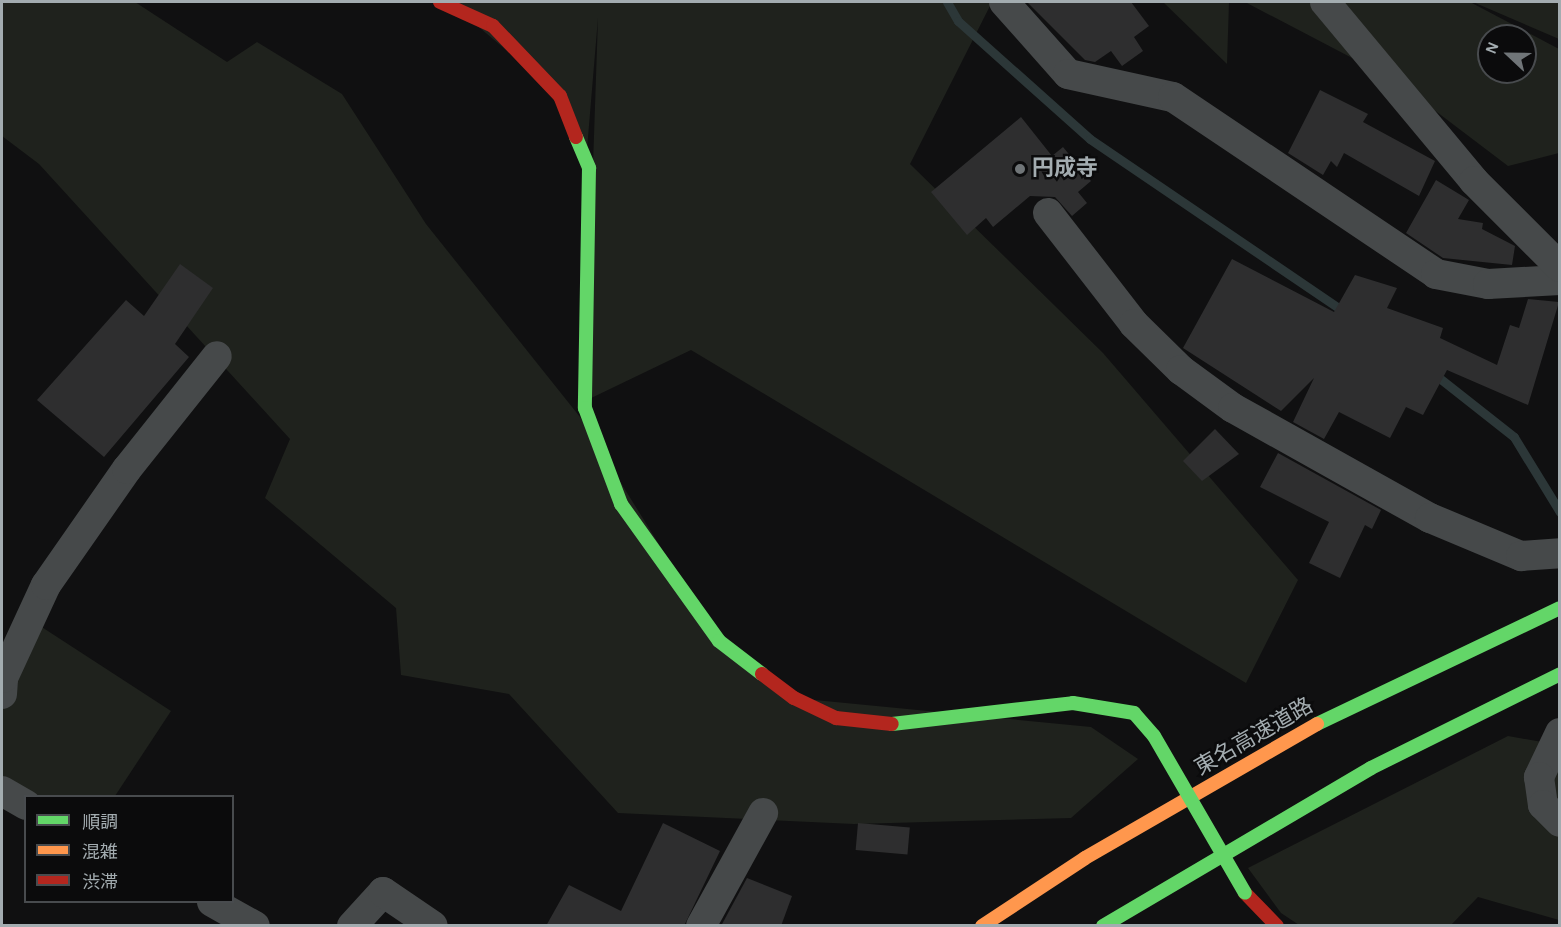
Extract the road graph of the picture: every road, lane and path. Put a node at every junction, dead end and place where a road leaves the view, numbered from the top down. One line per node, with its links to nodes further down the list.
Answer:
1 (440, 2): 24 (main road, bridge)
2 (1004, 2): 6 (street)
3 (1325, 2): 5 (street)
4 (1048, 213): 8 (street)
5 (1560, 267)
6 (1560, 280)
7 (217, 356): 11 (street)
8 (1560, 553)
9 (1560, 608): 22 (main road, 東名高速道路)
10 (1560, 674): 23 (main road)
11 (2, 694)
12 (1560, 733): 16 (street)
13 (2, 791): 14 (street)
14 (24, 804)
15 (763, 813): 21 (street)
16 (1560, 822)
17 (214, 903): 18 (street)
18 (255, 926)
19 (352, 926): 20 (street)
20 (433, 926)
21 (701, 926)
22 (982, 926)
23 (1103, 926)
24 (1277, 926)

